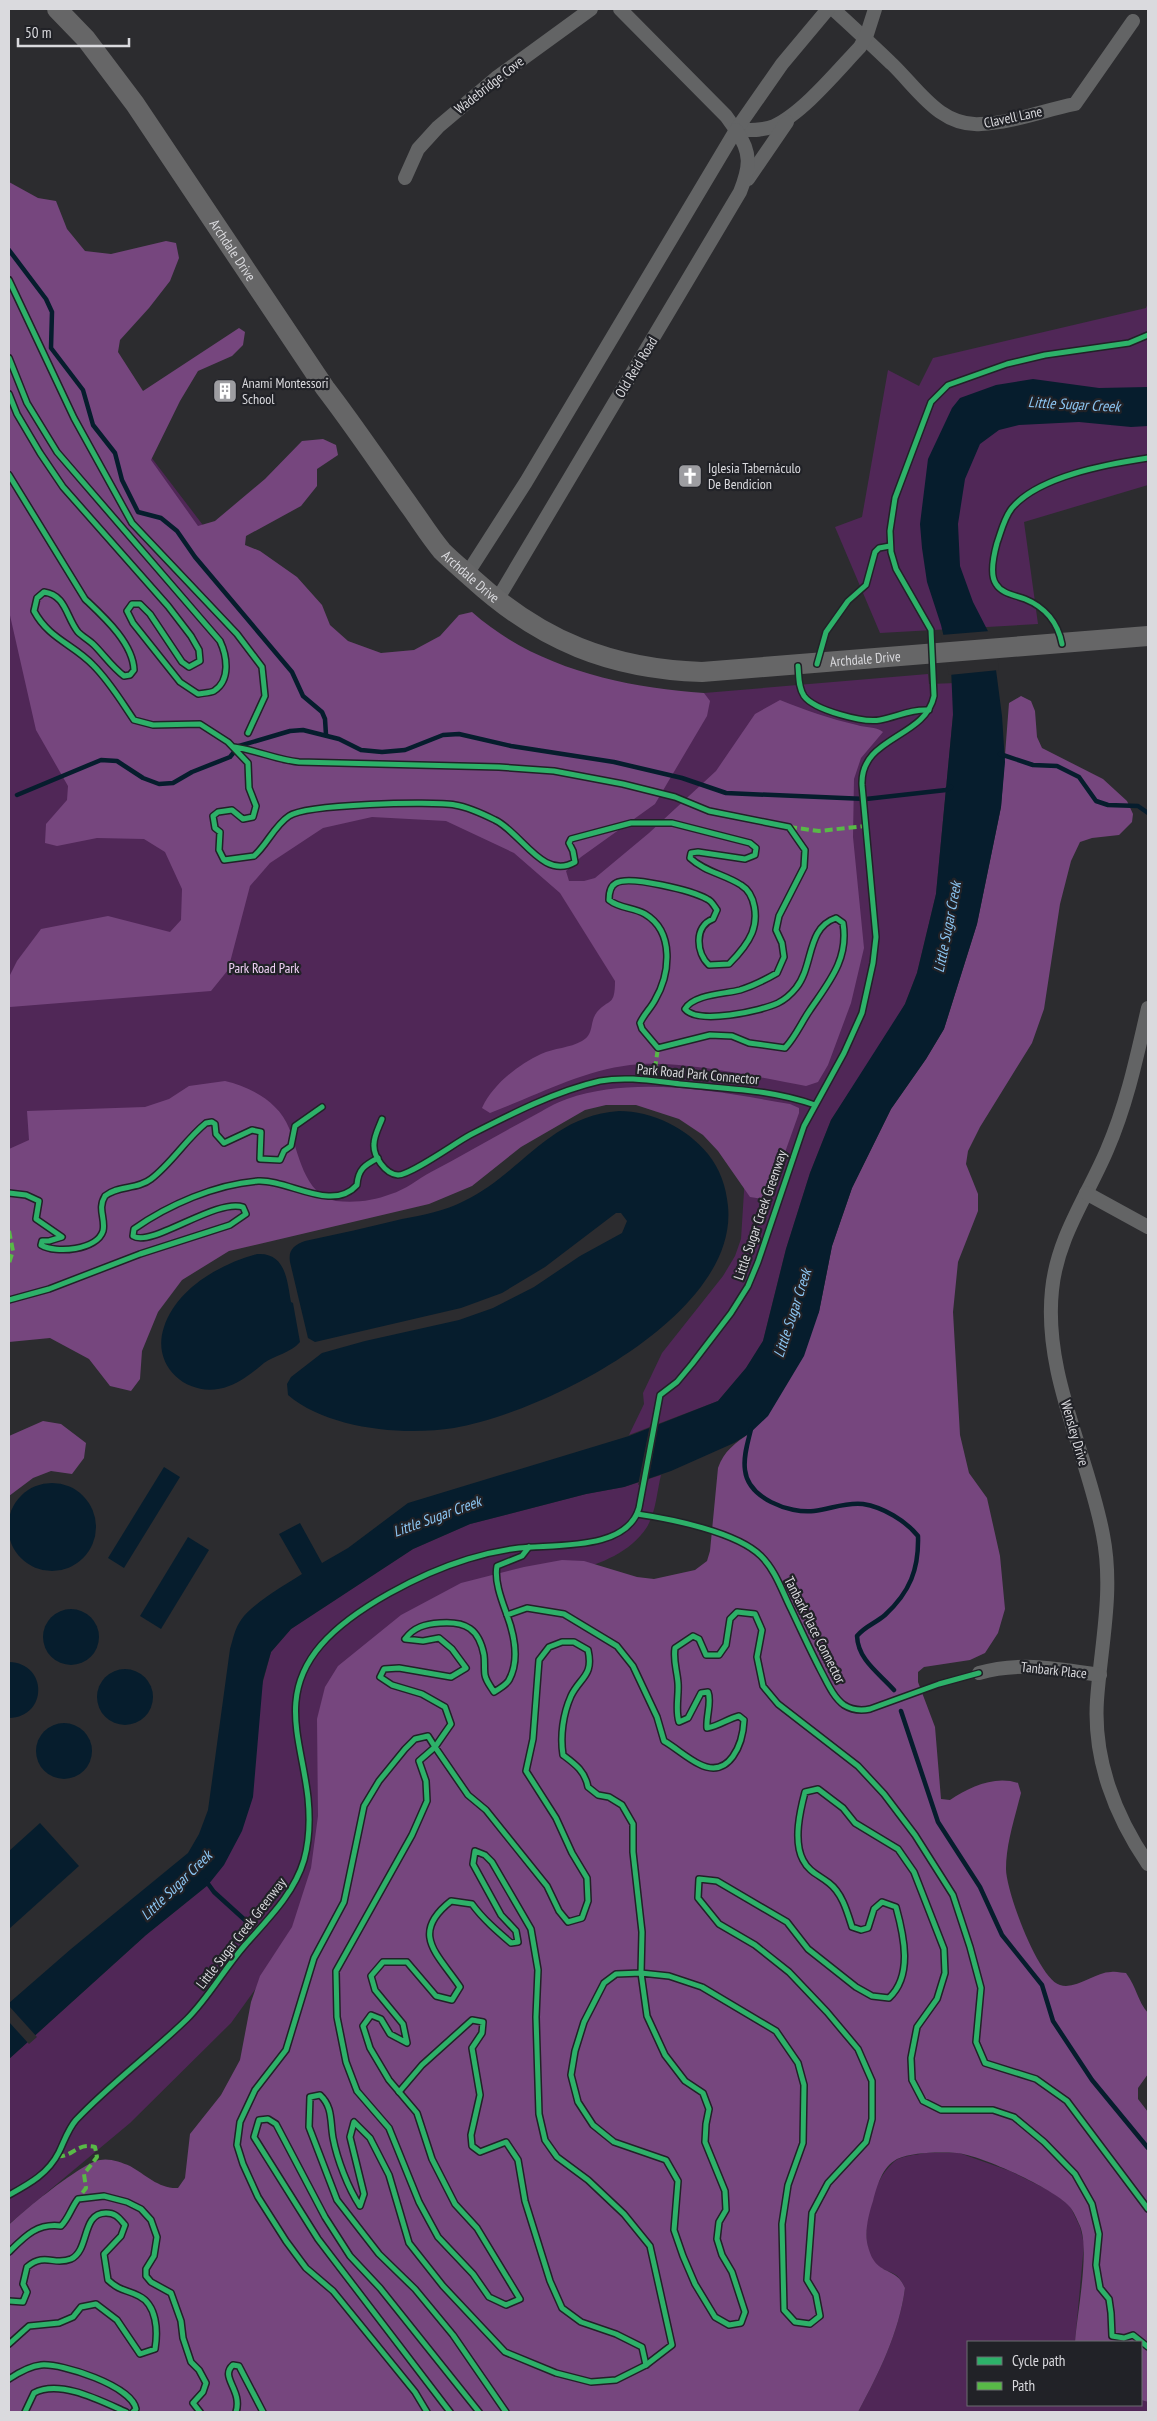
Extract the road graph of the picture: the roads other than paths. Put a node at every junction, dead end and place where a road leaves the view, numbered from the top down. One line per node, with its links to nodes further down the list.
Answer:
1 (57, 9): 13 (street, Archdale Drive)
2 (591, 9): 11 (street, Wadebridge Cove)
3 (620, 9): 10 (street, Old Reid Road)
4 (828, 9): 10 (street)
5 (834, 9): 8 (street, Clavell Lane)
6 (875, 9): 8 (street)
7 (1133, 21): 8 (street, Clavell Lane)
8 (865, 38): 9 (street)
9 (794, 114): 10 (street); 12 (street)
10 (736, 130): 12 (street, Old Reid Road); 13 (street)
11 (405, 178)
12 (740, 192): 14 (street, Old Reid Road)
13 (467, 574): 14 (street, Archdale Drive)
14 (497, 600): 15 (street, Archdale Drive)
15 (1148, 636)
16 (1148, 1008): 17 (street, Wensley Drive)
17 (1086, 1194): 18 (street); 20 (street, Wensley Drive)
18 (1148, 1227)
19 (979, 1673): 20 (street, Tanbark Place)
20 (1100, 1675): 21 (street, Wensley Drive)
21 (1148, 1864)

